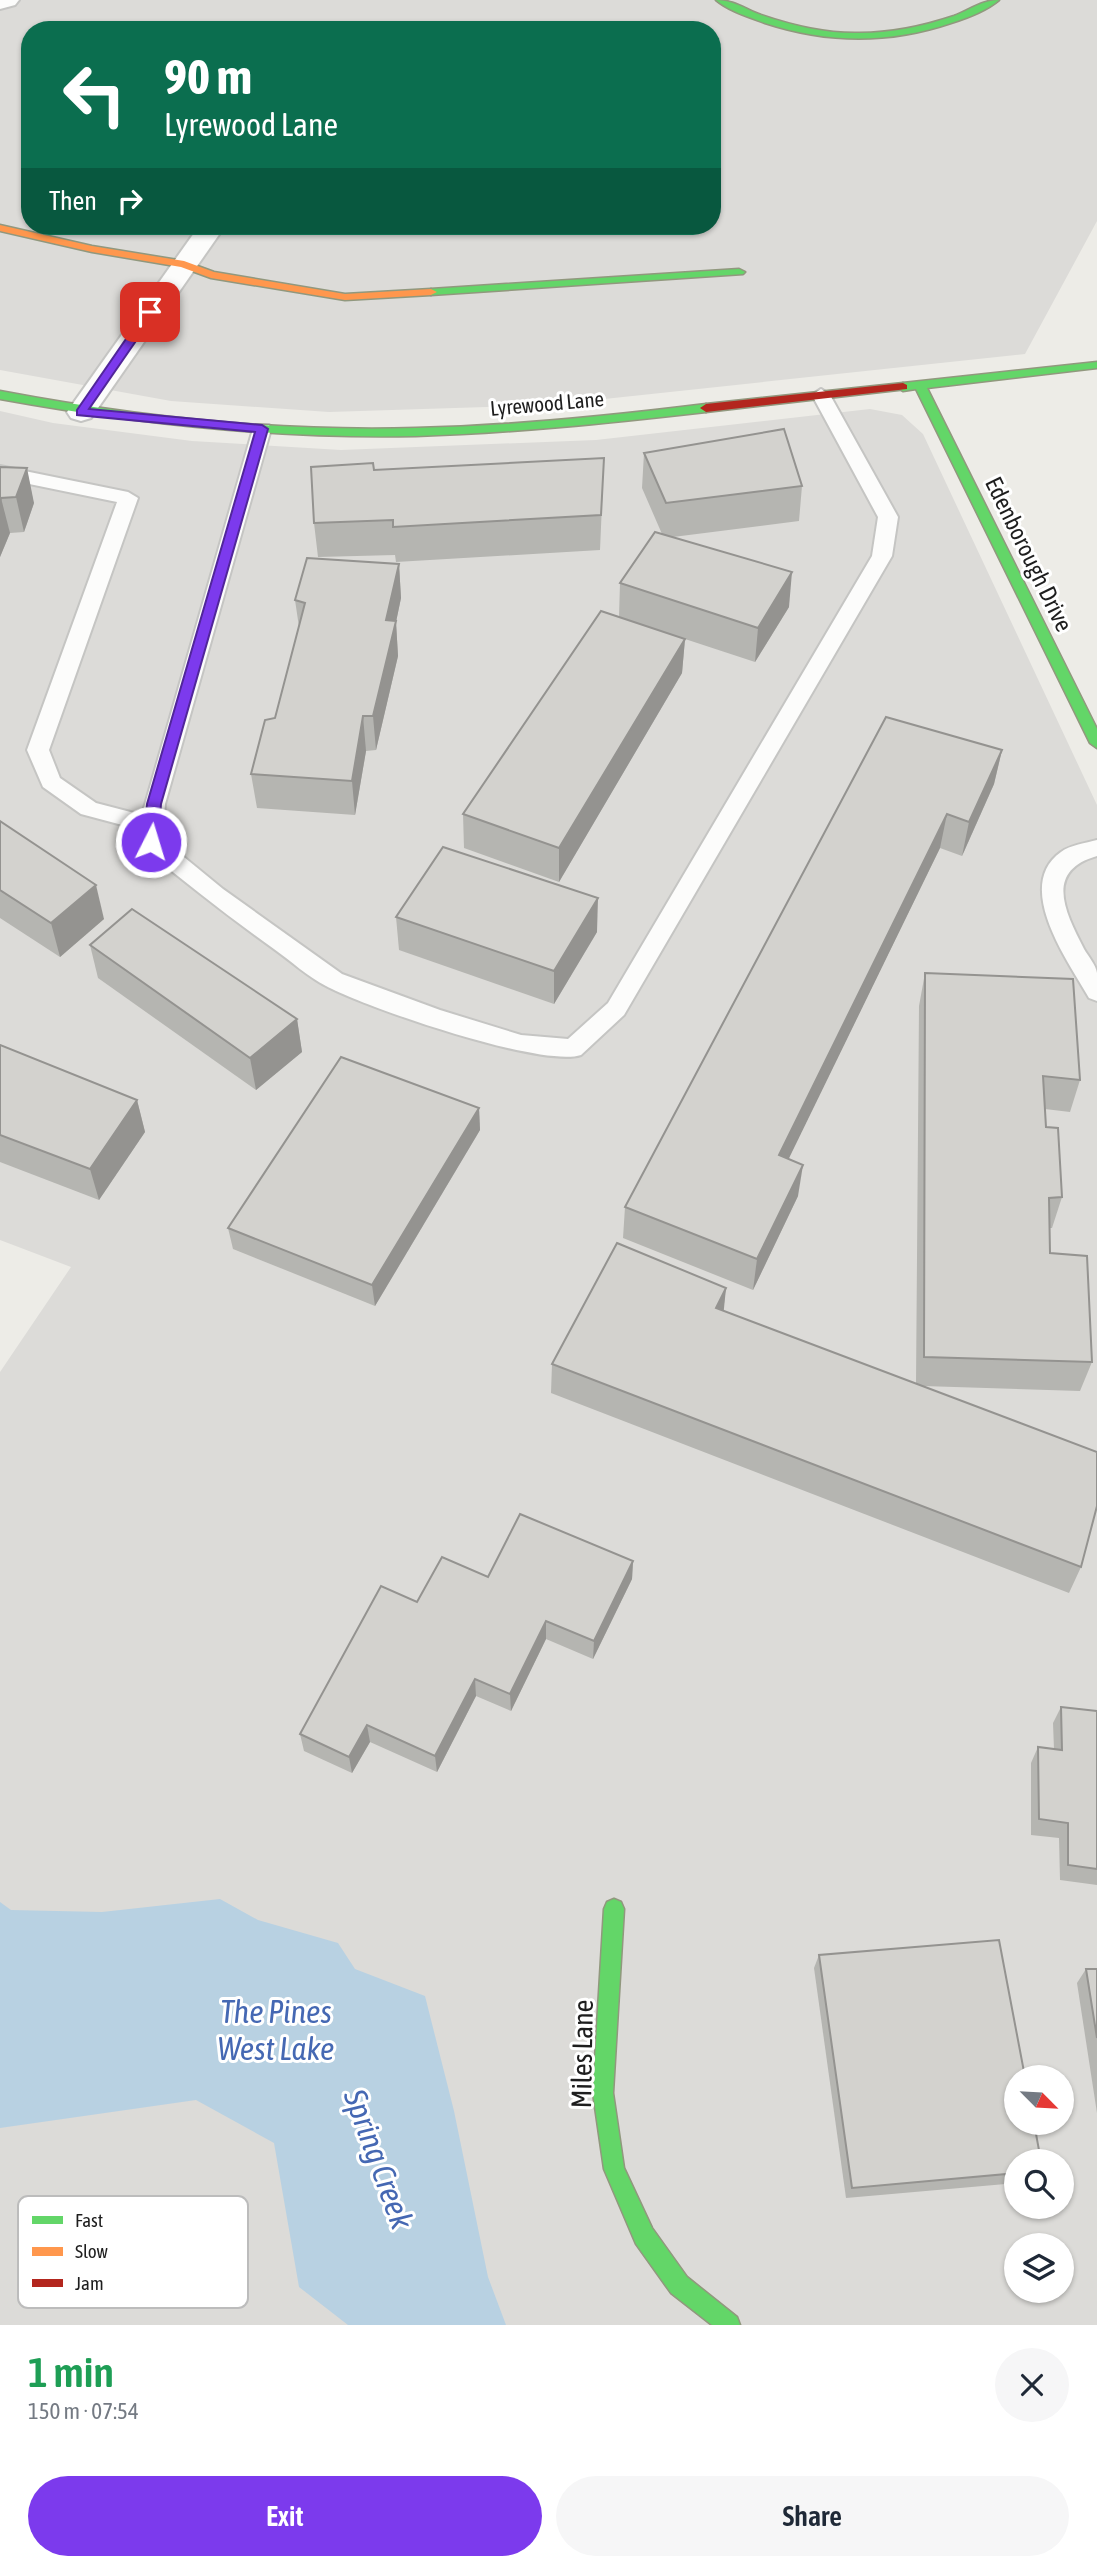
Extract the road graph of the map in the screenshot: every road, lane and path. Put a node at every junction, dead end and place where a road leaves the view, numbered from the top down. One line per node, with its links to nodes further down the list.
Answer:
1 (7, 0): 4 (street)
2 (721, 0): 3 (street)
3 (994, 0)
4 (0, 2)
5 (0, 229): 6 (street)
6 (21, 234)
7 (28, 235): 9 (street)
8 (205, 235): 9 (street)
9 (184, 264): 10 (street); 15 (street)
10 (739, 272)
11 (1097, 365): 12 (street, Lyrewood Lane)
12 (919, 385): 14 (street, Lyrewood Lane); 18 (street, Edenborough Drive)
13 (0, 395): 15 (street, Lyrewood Lane)
14 (821, 395): 16 (street, Lyrewood Lane); 19 (lane)
15 (81, 412): 16 (street, Lyrewood Lane)
16 (262, 429): 19 (lane)
17 (0, 472): 19 (lane)
18 (1097, 743)
19 (153, 825)
20 (1097, 848): 21 (lane)
21 (1097, 992)
22 (614, 1909): 23 (street, Miles Lane)
23 (729, 2325)

